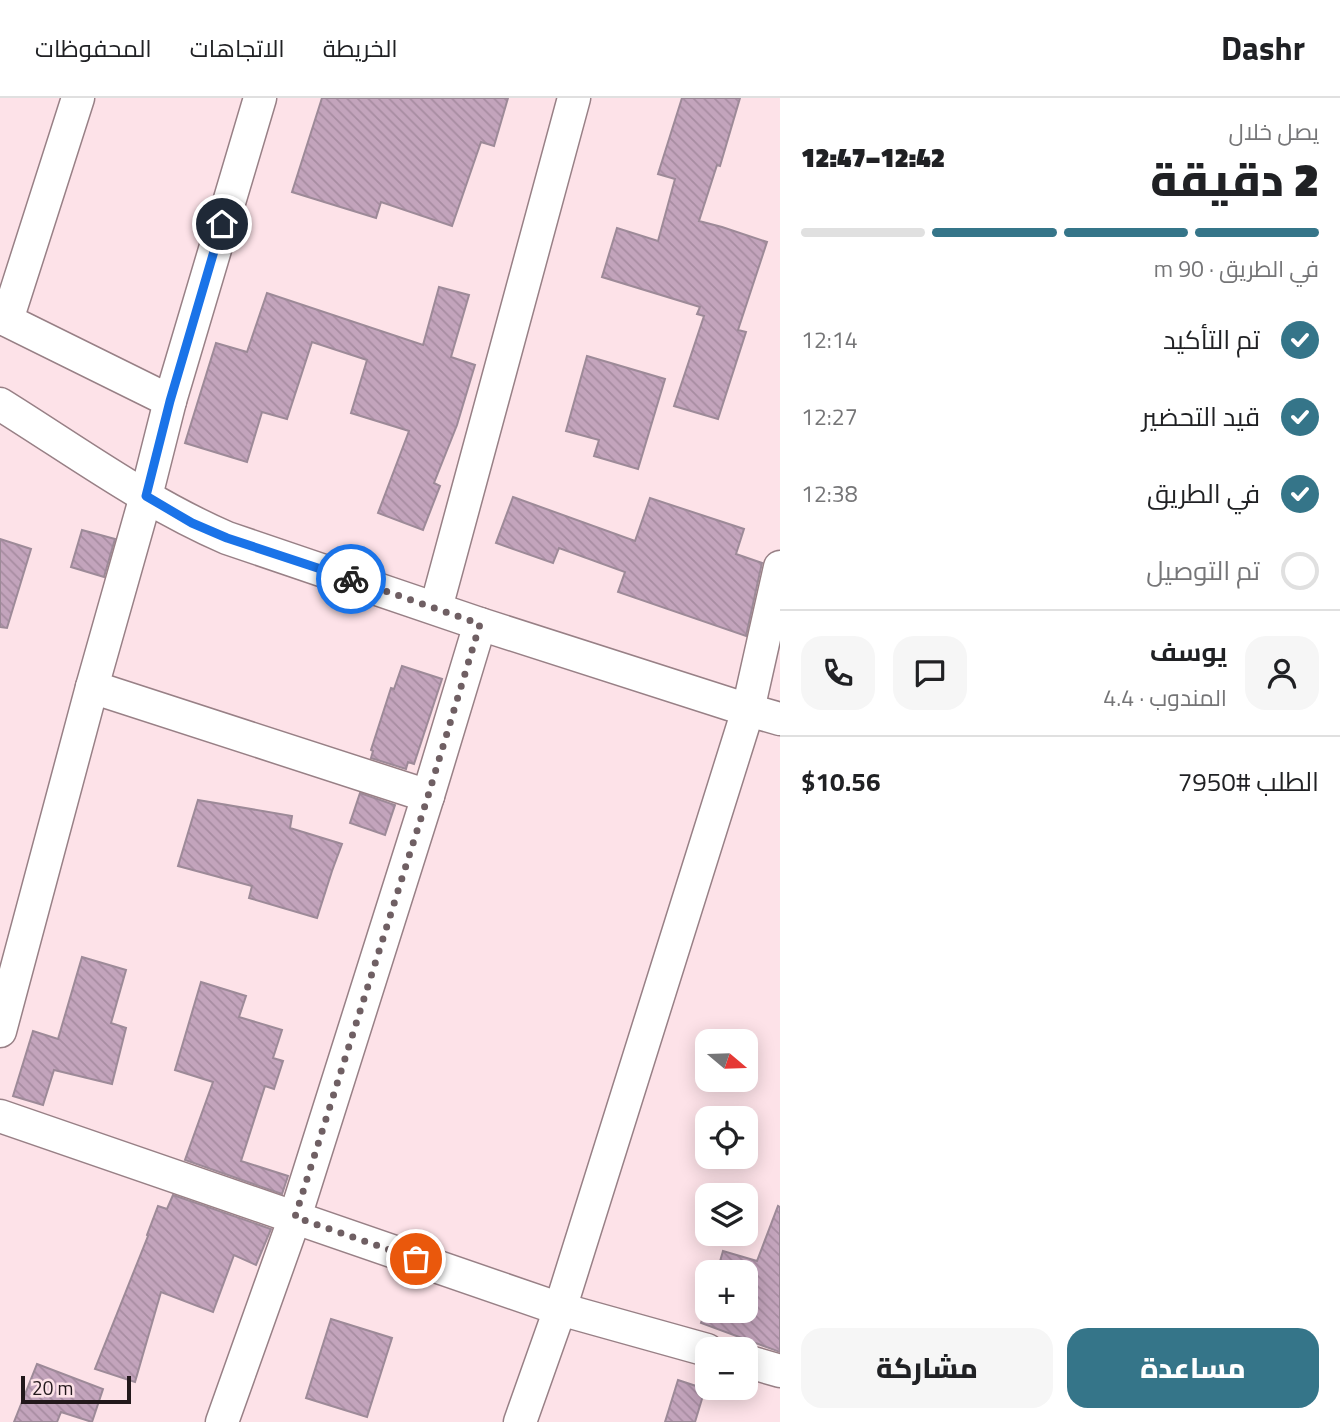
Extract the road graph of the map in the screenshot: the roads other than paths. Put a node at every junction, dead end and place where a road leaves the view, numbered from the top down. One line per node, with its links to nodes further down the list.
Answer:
1 (78, 98): 4 (street)
2 (260, 98): 5 (street)
3 (574, 98): 9 (street)
4 (3, 318): 5 (street)
5 (170, 401): 7 (street)
6 (0, 404): 7 (street)
7 (146, 496): 9 (street); 11 (street)
8 (780, 567): 12 (street)
9 (436, 608): 10 (street)
10 (480, 624): 12 (street); 14 (street)
11 (92, 687): 14 (street); 15 (street)
12 (748, 710): 13 (street); 18 (street)
13 (780, 719)
14 (428, 796): 17 (street)
15 (0, 1031)
16 (0, 1116): 17 (street)
17 (295, 1217): 18 (street); 22 (street)
18 (560, 1309): 19 (street); 23 (street)
19 (695, 1347)
20 (758, 1365): 21 (street)
21 (780, 1371)
22 (222, 1422)
23 (520, 1422)

